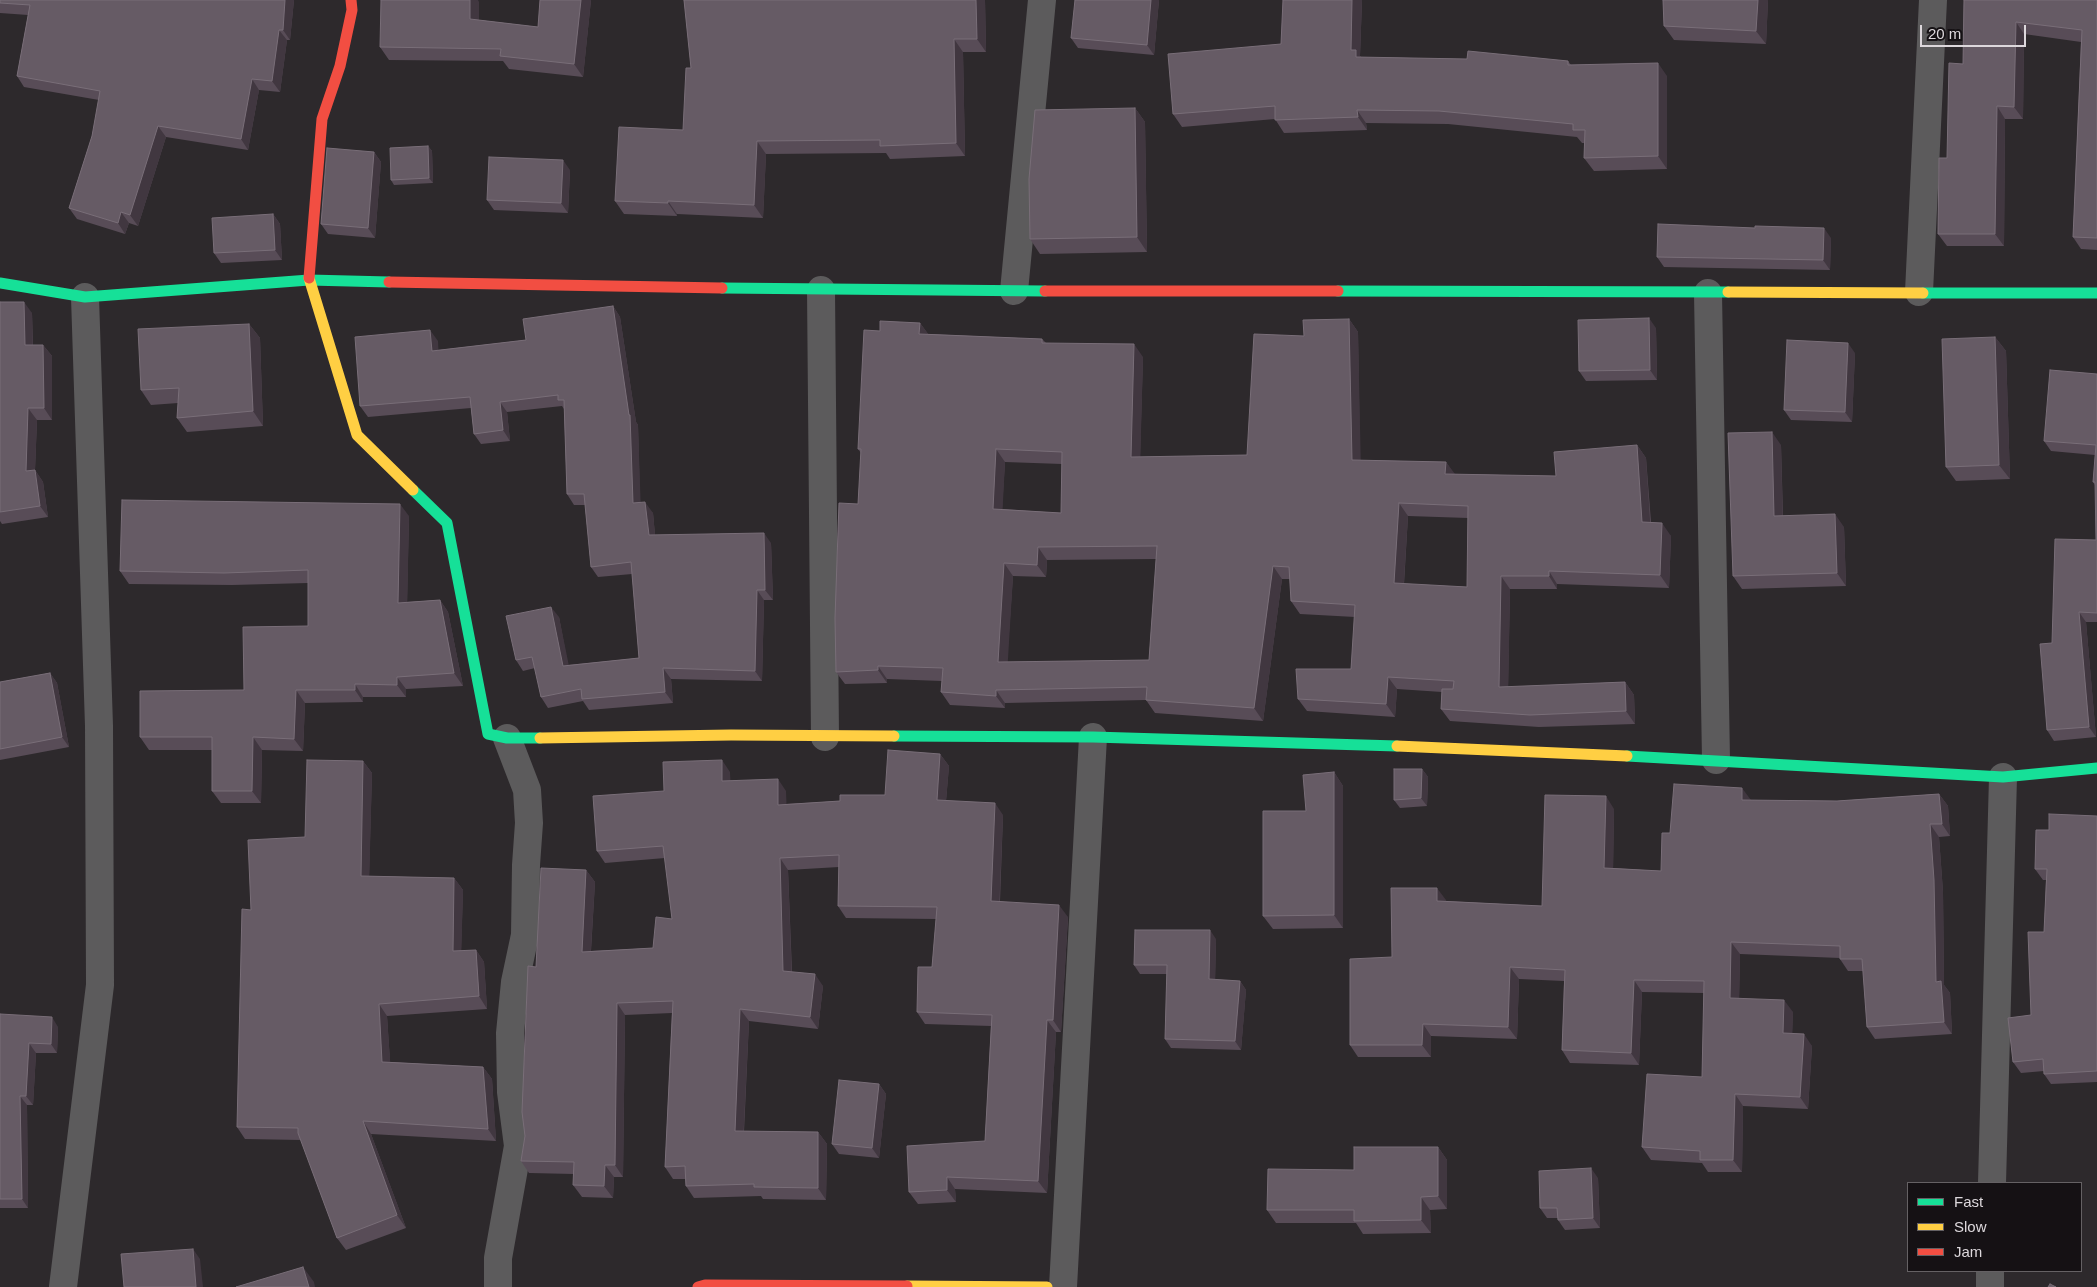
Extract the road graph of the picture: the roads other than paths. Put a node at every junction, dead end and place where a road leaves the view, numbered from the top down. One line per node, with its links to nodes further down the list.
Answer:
1 (351, 0): 4 (street)
2 (1042, 0): 7 (street)
3 (1933, 0): 8 (street)
4 (309, 280): 6 (street); 11 (street); 14 (street)
5 (0, 283): 11 (street)
6 (821, 290): 7 (street); 12 (street)
7 (1014, 291): 9 (street)
8 (1920, 292): 9 (street); 10 (street)
9 (1708, 293): 15 (street)
10 (2097, 293)
11 (85, 297): 20 (street)
12 (825, 737): 13 (street); 14 (street)
13 (1092, 737): 15 (street); 24 (street)
14 (507, 738): 21 (street)
15 (1716, 760): 17 (street)
16 (2097, 768): 17 (street)
17 (2002, 777): 18 (street)
18 (1992, 1182)
19 (1990, 1272): 25 (street)
20 (64, 1287)
21 (498, 1287)
22 (698, 1287): 23 (street)
23 (1047, 1287)
24 (1063, 1287)
25 (1990, 1287)

